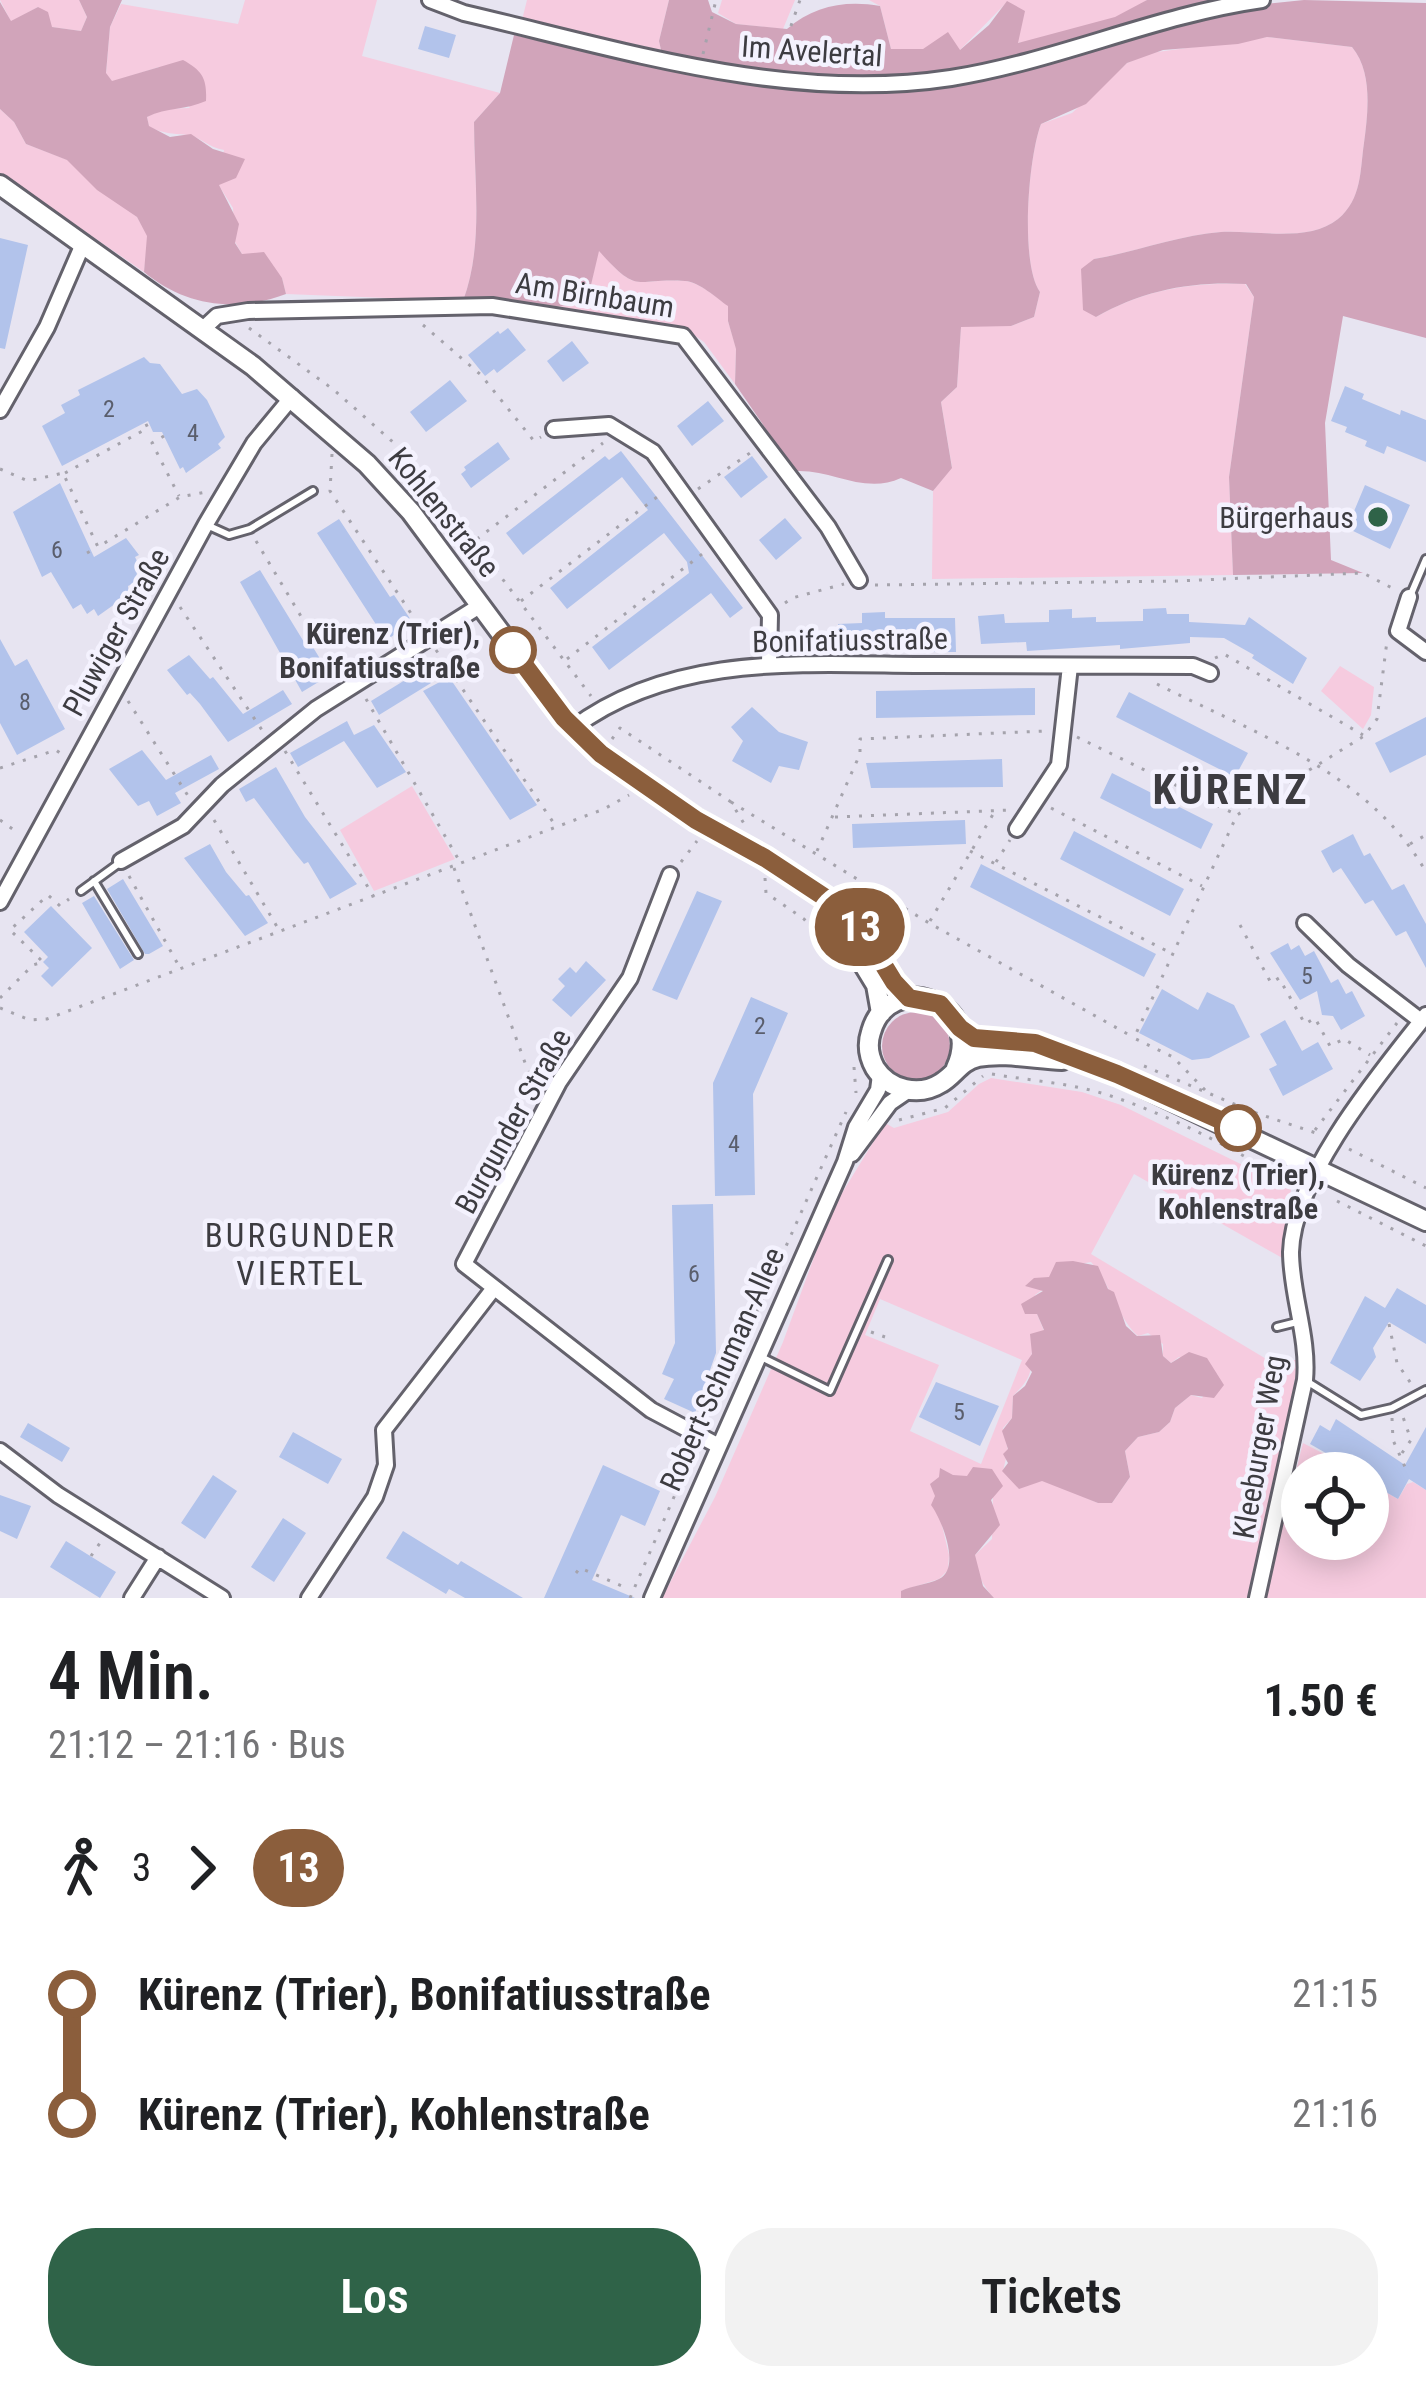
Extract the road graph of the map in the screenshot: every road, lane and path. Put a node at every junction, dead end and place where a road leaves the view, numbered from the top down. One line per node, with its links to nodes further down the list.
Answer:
1 (430, 0): 5 (street, Im Avelertal)
2 (716, 0): 5 (path)
3 (800, 0): 6 (path)
4 (1262, 0): 6 (street, Im Avelertal)
5 (701, 68): 6 (street, Im Avelertal)
6 (773, 80)
7 (0, 185): 8 (main road, Kohlenstraße)
8 (83, 244): 10 (main road, Kohlenstraße); 12 (street)
9 (404, 307): 10 (street, Am Birnbaum); 15 (path); 19 (street, Am Birnbaum)
10 (210, 322): 11 (main road, Kohlenstraße); 30 (path)
11 (292, 397): 17 (main road, Kohlenstraße); 24 (street, Pluwiger Straße)
12 (0, 410)
13 (144, 420): 14 (path)
14 (148, 428): 20 (path); 22 (path)
15 (554, 429): 23 (street)
16 (164, 436): 20 (path)
17 (338, 437): 39 (main road, Kohlenstraße); 42 (path)
18 (606, 441): 30 (path)
19 (765, 442): 27 (path); 35 (street, Am Birnbaum)
20 (152, 443): 26 (path)
21 (0, 469): 22 (path)
22 (63, 473): 32 (path)
23 (677, 481): 27 (street); 38 (path)
24 (226, 491): 26 (path); 28 (street, Pluwiger Straße)
25 (314, 491): 29 (lane)
26 (180, 497): 32 (path)
27 (687, 497): 31 (street)
28 (206, 524): 29 (lane); 36 (street, Pluwiger Straße)
29 (250, 529): 50 (path)
30 (476, 540): 38 (path)
31 (716, 543): 40 (street); 44 (path)
32 (98, 547): 33 (path)
33 (87, 553)
34 (1426, 559): 37 (lane)
35 (859, 580): 37 (path); 40 (path)
36 (169, 591): 58 (path); 59 (street, Pluwiger Straße)
37 (1409, 597): 43 (street)
38 (519, 602): 44 (path)
39 (482, 605): 42 (street); 54 (main road, Kohlenstraße)
40 (770, 615): 45 (street)
41 (1388, 633): 57 (path)
42 (428, 638): 50 (street); 71 (path)
43 (1426, 652)
44 (566, 660): 53 (path)
45 (769, 663): 46 (street, Bonifatiusstraße); 53 (street, Bonifatiusstraße)
46 (1070, 666): 47 (street, Bonifatiusstraße); 56 (street)
47 (1123, 666): 48 (street, Bonifatiusstraße); 60 (path)
48 (1193, 666): 49 (street, Bonifatiusstraße); 57 (path)
49 (1210, 674)
50 (350, 686): 58 (street)
51 (131, 706): 65 (path)
52 (370, 706): 81 (path)
53 (600, 708): 54 (street, Bonifatiusstraße); 55 (path)
54 (573, 728): 62 (main road, Kohlenstraße)
55 (620, 728)
56 (1063, 730): 64 (street); 67 (path); 68 (path)
57 (1364, 736): 60 (path)
58 (275, 742): 65 (street); 91 (path)
59 (74, 763): 61 (path); 74 (street, Pluwiger Straße)
60 (1318, 765): 67 (path); 76 (path)
61 (0, 768)
62 (647, 787): 71 (path); 79 (main road, Kohlenstraße)
63 (730, 802): 77 (path)
64 (1033, 804): 66 (path); 72 (street); 88 (path)
65 (198, 810): 80 (street)
66 (995, 811): 68 (path); 78 (path)
67 (1237, 815): 88 (path)
68 (833, 817): 77 (path)
69 (0, 820): 74 (path)
70 (216, 823): 96 (path)
71 (556, 827): 81 (path)
72 (1017, 829): 82 (path)
73 (1426, 835): 76 (path)
74 (32, 839): 92 (street, Pluwiger Straße)
75 (698, 840): 85 (path)
76 (1408, 845): 84 (path)
77 (817, 851): 93 (path)
78 (970, 851): 82 (path); 93 (path)
79 (765, 858): 90 (main road, Kohlenstraße); 100 (path)
80 (122, 861): 86 (lane)
81 (461, 863): 83 (path)
82 (995, 863): 98 (path)
83 (453, 866): 91 (path); 115 (path)
84 (1426, 872)
85 (670, 875): 115 (street, Burgunder Straße)
86 (94, 881): 89 (lane); 97 (lane)
87 (135, 886): 99 (path)
88 (1204, 887): 98 (path)
89 (81, 890): 101 (path)
90 (820, 893): 102 (main road, Kohlenstraße); 105 (main road, Kohlenstraße)
91 (374, 897): 96 (path)
92 (0, 902)
93 (929, 922): 108 (path)
94 (1305, 923): 104 (street)
95 (1240, 925): 109 (path)
96 (280, 932): 99 (path)
97 (138, 954)
98 (1173, 954): 108 (path)
99 (181, 969): 103 (path)
100 (844, 969)
101 (0, 998)
102 (909, 998): 105 (main road); 107 (main road, Kohlenstraße)
103 (0, 1008)
104 (1408, 1010): 106 (street); 109 (path)
105 (881, 1013): 112 (main road, Kohlenstraße)
106 (1424, 1018): 117 (street, Kleeburger Weg)
107 (960, 1028): 110 (main road, Kohlenstraße); 111 (main road)
108 (1135, 1038): 109 (path)
109 (1370, 1055)
110 (1073, 1060): 111 (main road, Kohlenstraße); 117 (main road, Kohlenstraße)
111 (956, 1068): 113 (main road, Kohlenstraße)
112 (880, 1075): 113 (main road); 114 (street, Robert-Schuman-Allee)
113 (909, 1090): 114 (street, Robert-Schuman-Allee)
114 (876, 1109): 118 (path); 130 (street, Robert-Schuman-Allee); 135 (path)
115 (543, 1112): 124 (street, Burgunder Straße)
116 (1359, 1154): 119 (path)
117 (1318, 1167): 121 (main road, Kohlenstraße); 125 (street, Kleeburger Weg)
118 (1288, 1183)
119 (1426, 1188)
120 (1331, 1208): 122 (path)
121 (1426, 1221)
122 (1426, 1246)
123 (888, 1260): 127 (lane)
124 (494, 1288): 135 (street); 147 (street)
125 (1300, 1321): 128 (lane); 131 (street, Kleeburger Weg)
126 (1389, 1324): 132 (path)
127 (858, 1327): 129 (path); 130 (lane)
128 (1277, 1327)
129 (885, 1337)
130 (759, 1357): 136 (street, Robert-Schuman-Allee)
131 (1305, 1380): 134 (lane); 150 (street, Kleeburger Weg)
132 (1426, 1390): 133 (lane)
133 (1413, 1395): 134 (lane); 138 (path)
134 (1392, 1408): 138 (path)
135 (700, 1437): 136 (street); 148 (path)
136 (717, 1445): 149 (street, Robert-Schuman-Allee)
137 (0, 1451): 142 (street)
138 (1402, 1453): 139 (path)
139 (1406, 1467)
140 (104, 1538): 141 (path)
141 (91, 1556)
142 (158, 1557): 145 (street); 146 (street)
143 (584, 1559): 144 (path)
144 (624, 1587)
145 (132, 1598)
146 (222, 1598)
147 (309, 1598)
148 (630, 1598)
149 (652, 1598)
150 (1257, 1598)

